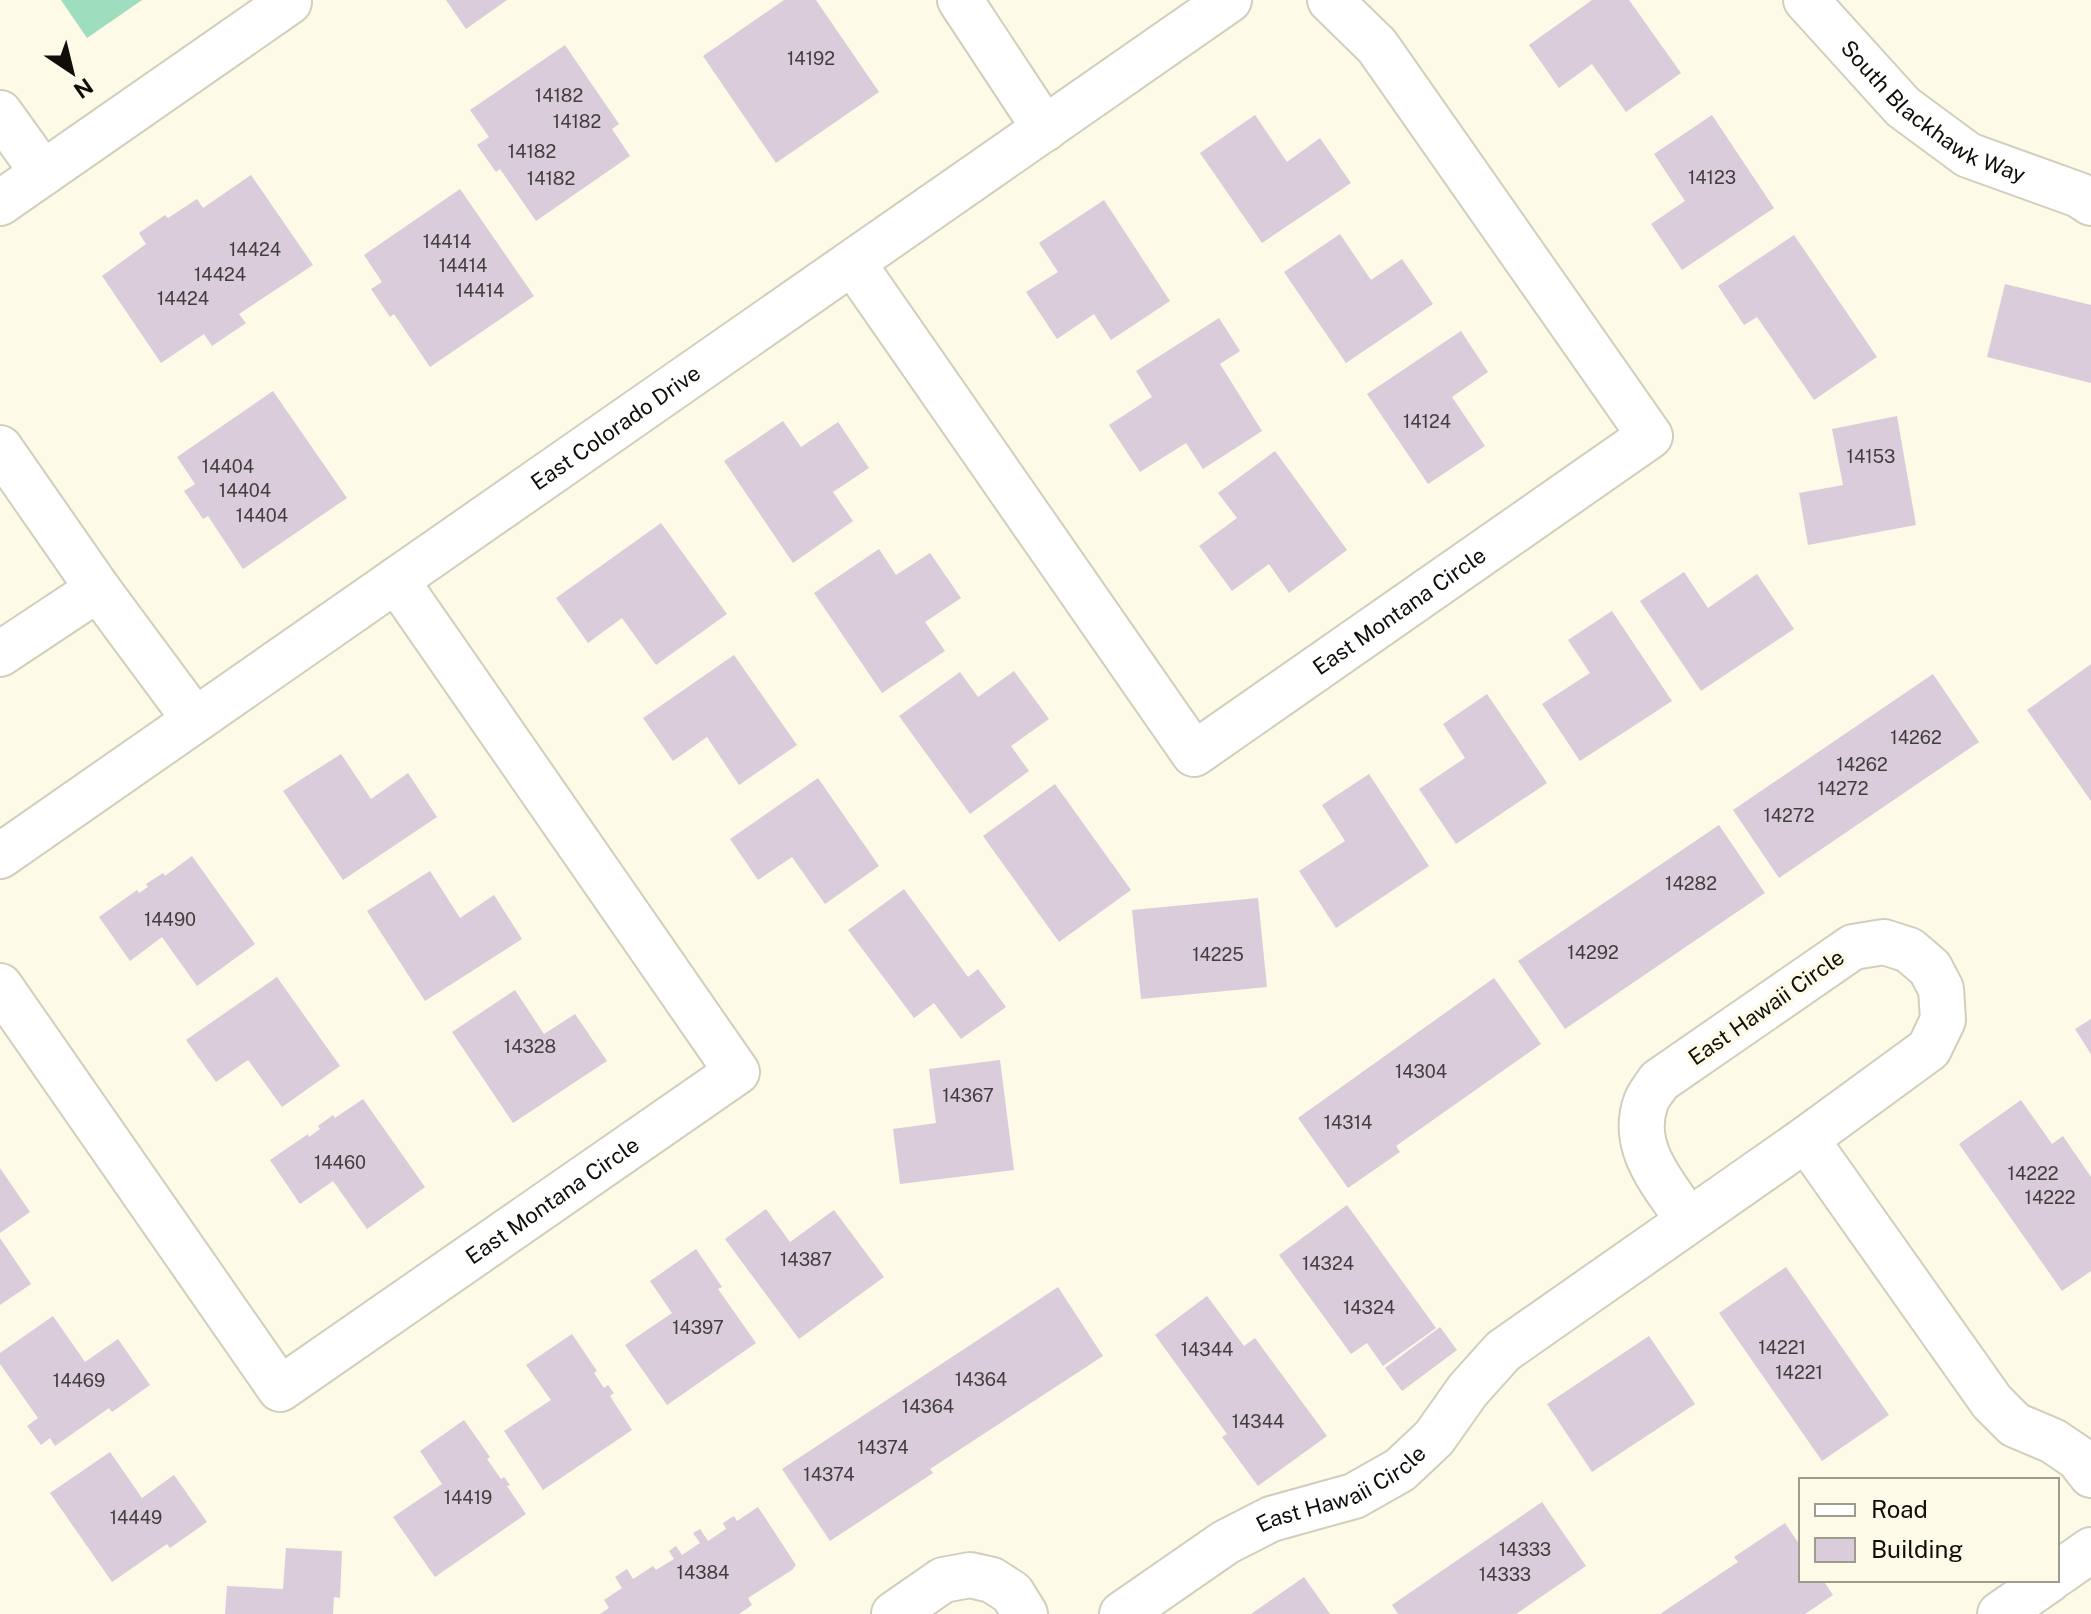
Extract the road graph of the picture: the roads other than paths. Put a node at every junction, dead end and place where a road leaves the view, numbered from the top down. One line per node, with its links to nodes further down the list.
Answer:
1 (1229, 0): 7 (street, East Colorado Drive)
2 (1330, 0): 11 (street, East Montana Circle)
3 (1806, 0): 9 (street, South Blackhawk Way)
4 (289, 2): 8 (street)
5 (967, 2): 7 (street)
6 (0, 113): 8 (street)
7 (1045, 129): 11 (street, East Colorado Drive)
8 (43, 173): 10 (street)
9 (2087, 195)
10 (0, 203)
11 (853, 263): 13 (street, East Colorado Drive)
12 (0, 448): 14 (street)
13 (396, 580): 16 (street, East Colorado Drive); 18 (street, East Montana Circle)
14 (98, 589): 15 (street); 16 (street)
15 (0, 654)
16 (195, 720): 17 (street, East Colorado Drive)
17 (0, 856)
18 (0, 986)
19 (1806, 1139): 20 (street, East Hawaii Circle); 20 (street, East Hawaii Circle); 21 (street)
20 (1688, 1220): 27 (street, East Hawaii Circle)
21 (2091, 1475)
22 (2091, 1550): 23 (street)
23 (2059, 1573)
24 (2046, 1582): 28 (street)
25 (894, 1614): 26 (street)
26 (1025, 1614)
27 (1122, 1614)
28 (2000, 1614)

